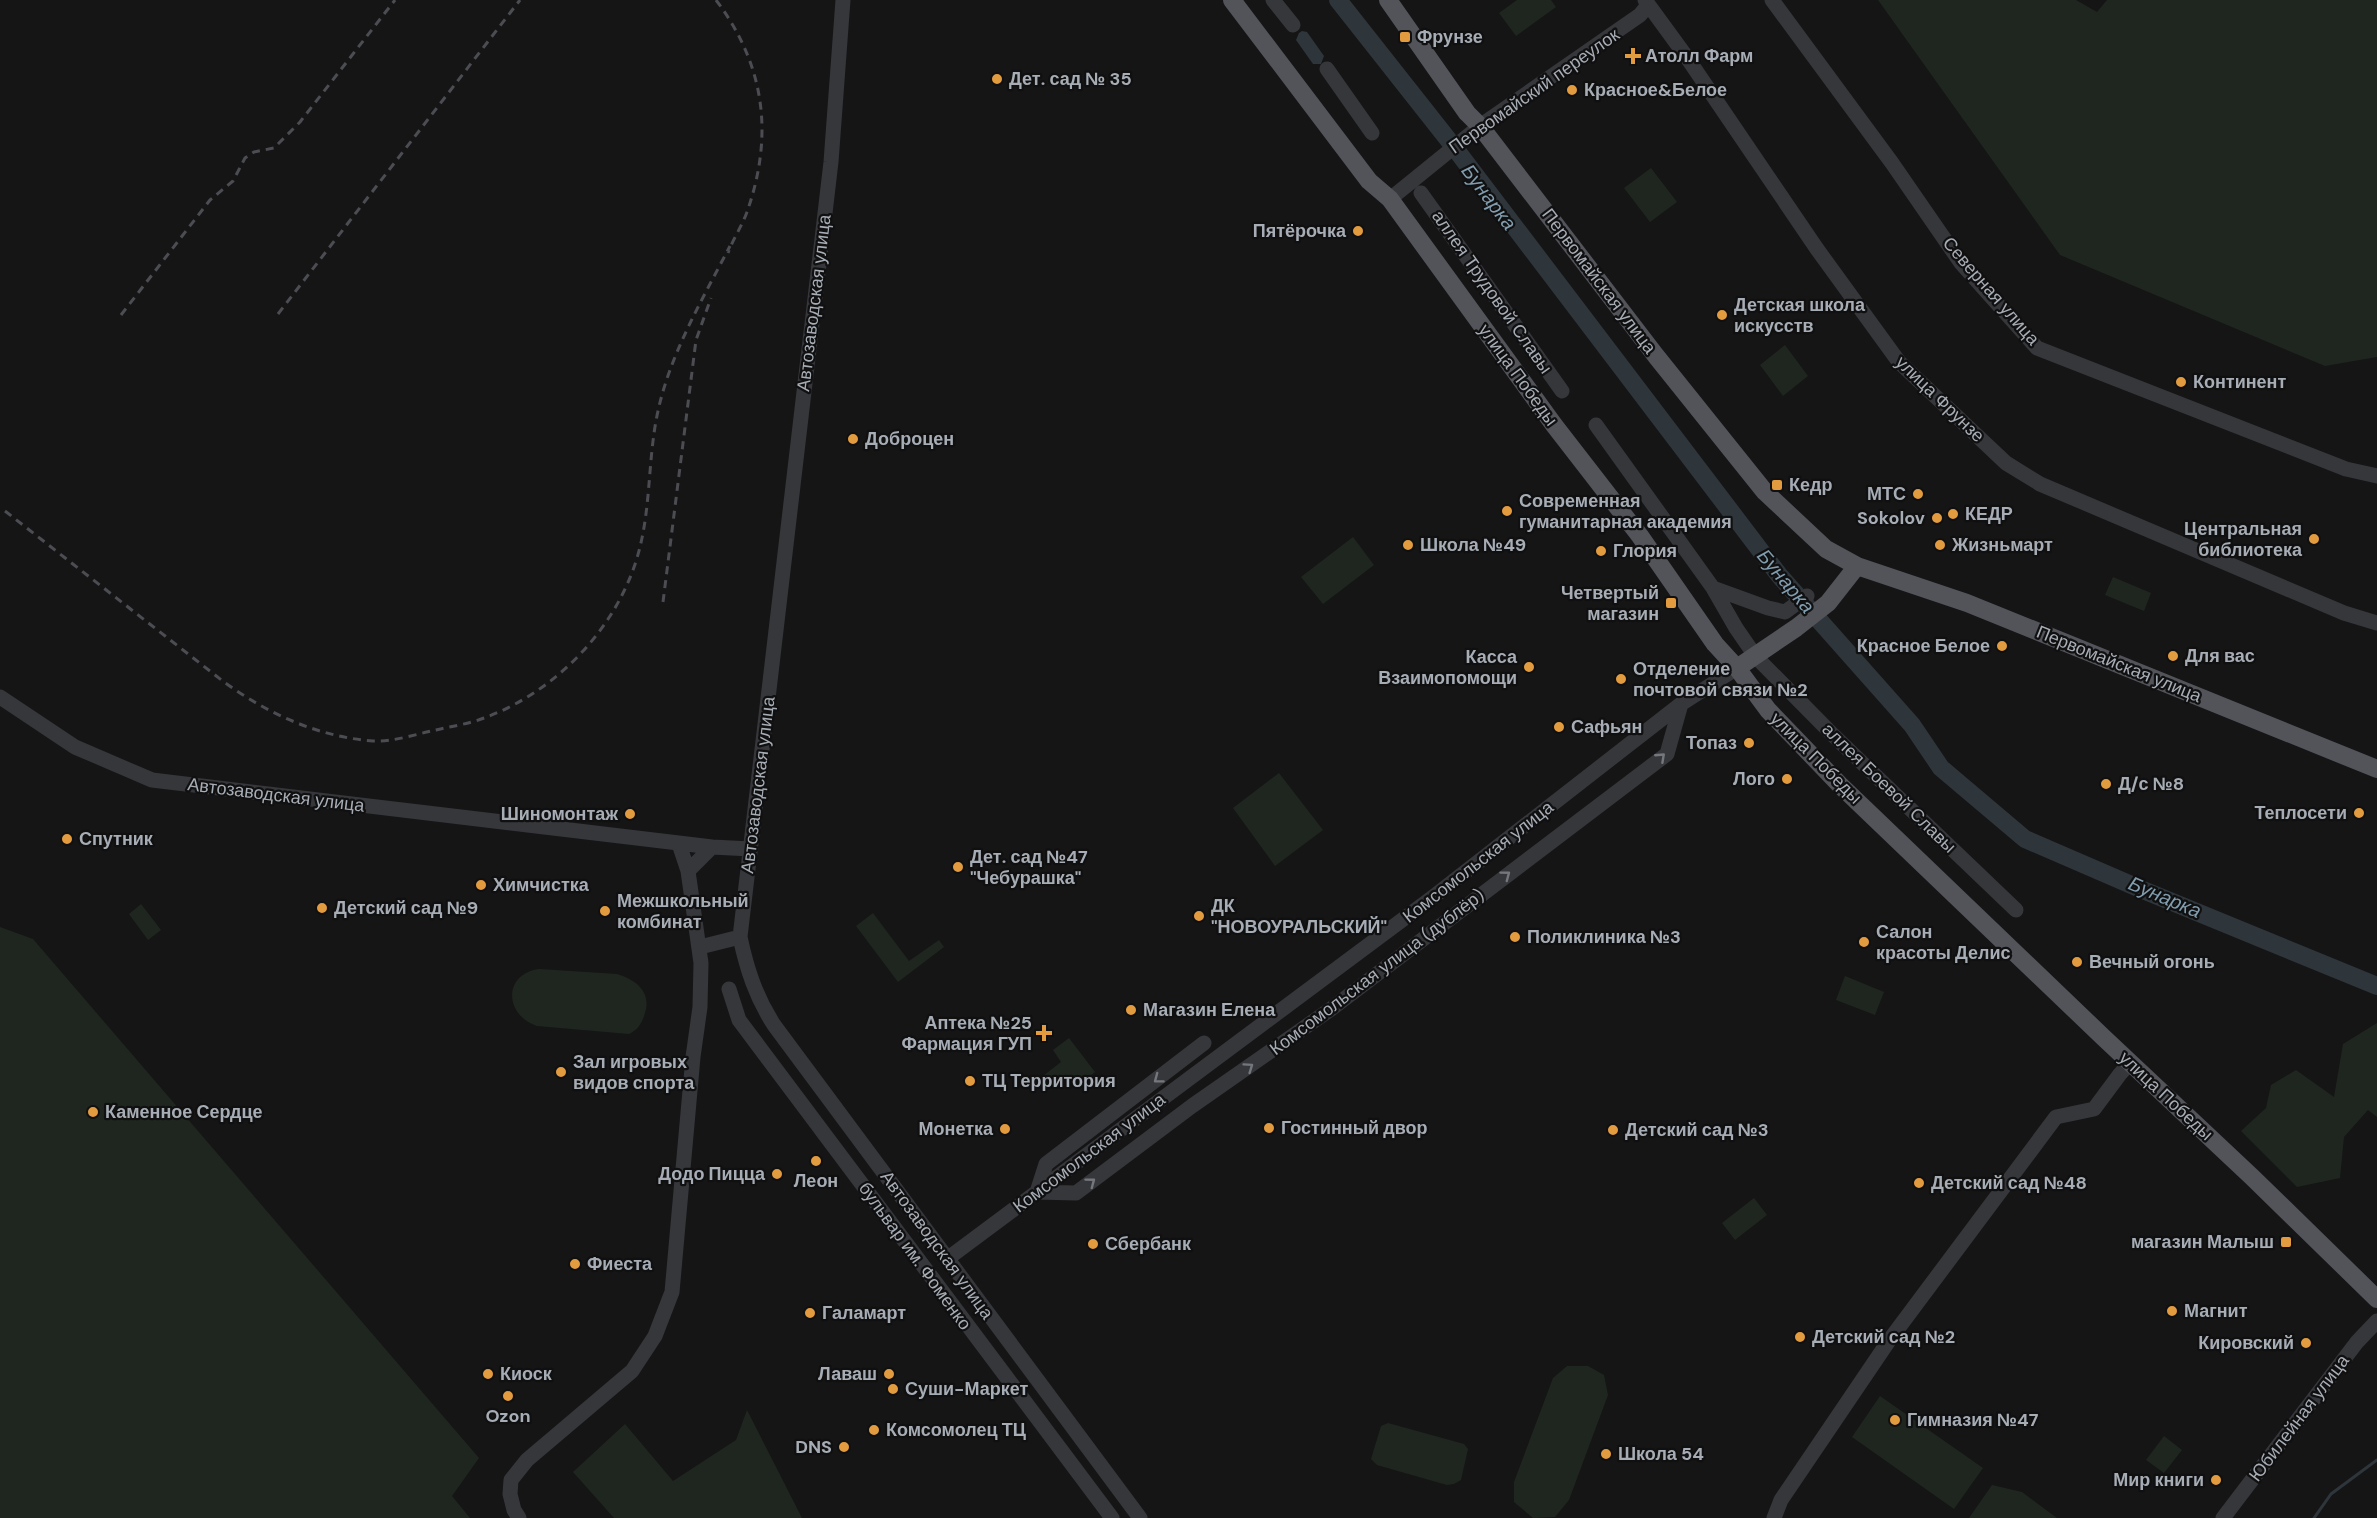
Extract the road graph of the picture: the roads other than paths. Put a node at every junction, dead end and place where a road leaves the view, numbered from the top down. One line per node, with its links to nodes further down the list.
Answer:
1 (843, 0): 27 (street, Автозаводская улица)
2 (1232, 0): 12 (main road, улица Победы)
3 (1273, 0): 7 (street)
4 (1388, 0): 9 (main road, Первомайская улица)
5 (1772, 0): 15 (street, Северная улица)
6 (1647, 3): 9 (street, Первомайский переулок); 19 (street, улица Фрунзе)
7 (1293, 25)
8 (1327, 69): 10 (street)
9 (1480, 126): 12 (street, Первомайский переулок); 16 (main road, Первомайская улица)
10 (1372, 133)
11 (1421, 193): 13 (street, аллея Трудовой Славы)
12 (1390, 199): 21 (main road, улица Победы)
13 (1562, 391)
14 (1596, 425): 17 (street)
15 (2377, 476)
16 (1857, 566): 20 (main road, Комсомольская улица); 24 (main road, Первомайская улица)
17 (1713, 588): 18 (street); 20 (street, аллея Боевой Славы)
18 (1801, 601)
19 (2377, 623)
20 (1759, 661): 21 (main road, Комсомольская улица); 29 (street, аллея Боевой Славы)
21 (1737, 668): 23 (street, Комсомольская улица); 34 (main road, улица Победы)
22 (0, 697): 25 (street, Автозаводская улица)
23 (1681, 704): 35 (street, Комсомольская улица); 35 (street, Комсомольская улица (дублёр), one-way to 23)
24 (2377, 769)
25 (679, 844): 26 (street, Автозаводская улица); 28 (street)
26 (712, 847): 27 (street, Автозаводская улица); 28 (street)
27 (751, 849): 30 (street, Автозаводская улица)
28 (688, 872): 31 (street)
29 (2016, 910)
30 (740, 937): 31 (street); 36 (street, Автозаводская улица)
31 (700, 947): 39 (street)
32 (729, 988): 40 (street, бульвар им. Фоменко)
33 (1204, 1042): 35 (street, one-way to 35)
34 (2130, 1063): 37 (main road, улица Победы); 42 (street)
35 (1036, 1192): 36 (street, Комсомольская улица)
36 (947, 1259): 41 (street, Автозаводская улица)
37 (2377, 1299)
38 (2377, 1321): 43 (street, Юбилейная улица)
39 (519, 1518)
40 (1112, 1518)
41 (1140, 1518)
42 (1774, 1518)
43 (2223, 1518)

